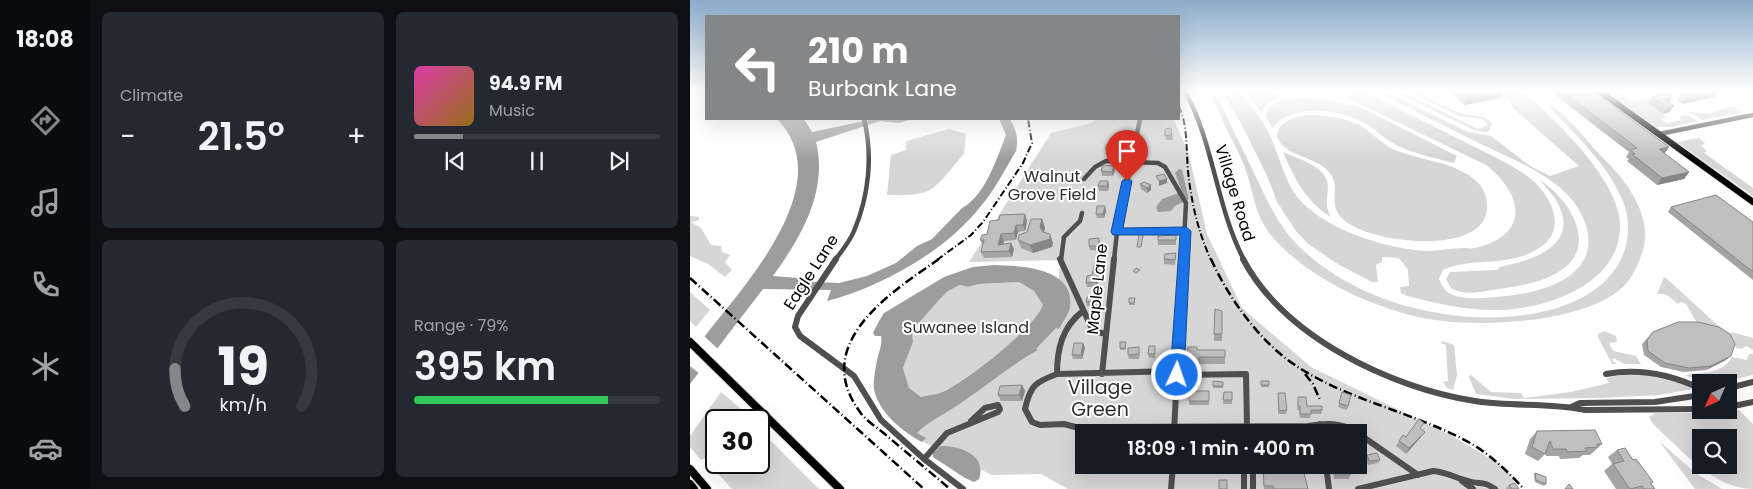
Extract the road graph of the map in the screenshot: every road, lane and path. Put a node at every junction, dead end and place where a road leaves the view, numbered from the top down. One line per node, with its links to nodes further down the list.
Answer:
1 (1196, 114): 26 (street, Village Road)
2 (1631, 114): 6 (main road)
3 (1753, 115): 6 (street)
4 (864, 120): 35 (street, Eagle Lane)
5 (1140, 120): 7 (street, Maple Lane)
6 (1659, 134): 9 (main road)
7 (1131, 162): 8 (street); 11 (street); 12 (street, Maple Lane)
8 (1084, 179)
9 (1753, 202)
10 (1082, 213): 13 (street)
11 (1186, 231): 12 (street); 16 (street)
12 (1116, 232): 14 (street, Maple Lane)
13 (1082, 311): 14 (street); 17 (street)
14 (1106, 334): 18 (street, Maple Lane)
15 (690, 342): 46 (main road)
16 (1177, 373): 18 (street); 29 (street); 30 (street)
17 (1057, 374): 18 (street); 33 (street)
18 (1102, 374)
19 (1606, 374): 21 (street)
20 (1753, 382): 22 (street)
21 (1692, 384)
22 (1738, 386)
23 (1692, 396): 26 (street, Village Road)
24 (1753, 402): 25 (street)
25 (1738, 405)
26 (1571, 407): 27 (street, Village Road)
27 (1692, 410)
28 (971, 421): 35 (street)
29 (1174, 424)
30 (1250, 424)
31 (1320, 424): 32 (street)
32 (1341, 424)
33 (1075, 427)
34 (1367, 439): 41 (street)
35 (924, 460): 47 (street, Eagle Lane)
36 (690, 469): 45 (main road)
37 (1172, 474): 48 (street)
38 (1244, 474): 49 (street)
39 (1253, 474): 50 (street)
40 (1327, 474): 51 (street)
41 (1418, 475): 42 (street); 52 (street)
42 (1455, 477): 53 (street); 54 (street)
43 (690, 484): 44 (main road)
44 (694, 489)
45 (707, 489)
46 (840, 489)
47 (963, 489)
48 (1171, 489)
49 (1244, 489)
50 (1254, 489)
51 (1329, 489)
52 (1358, 489)
53 (1473, 489)
54 (1495, 489)

